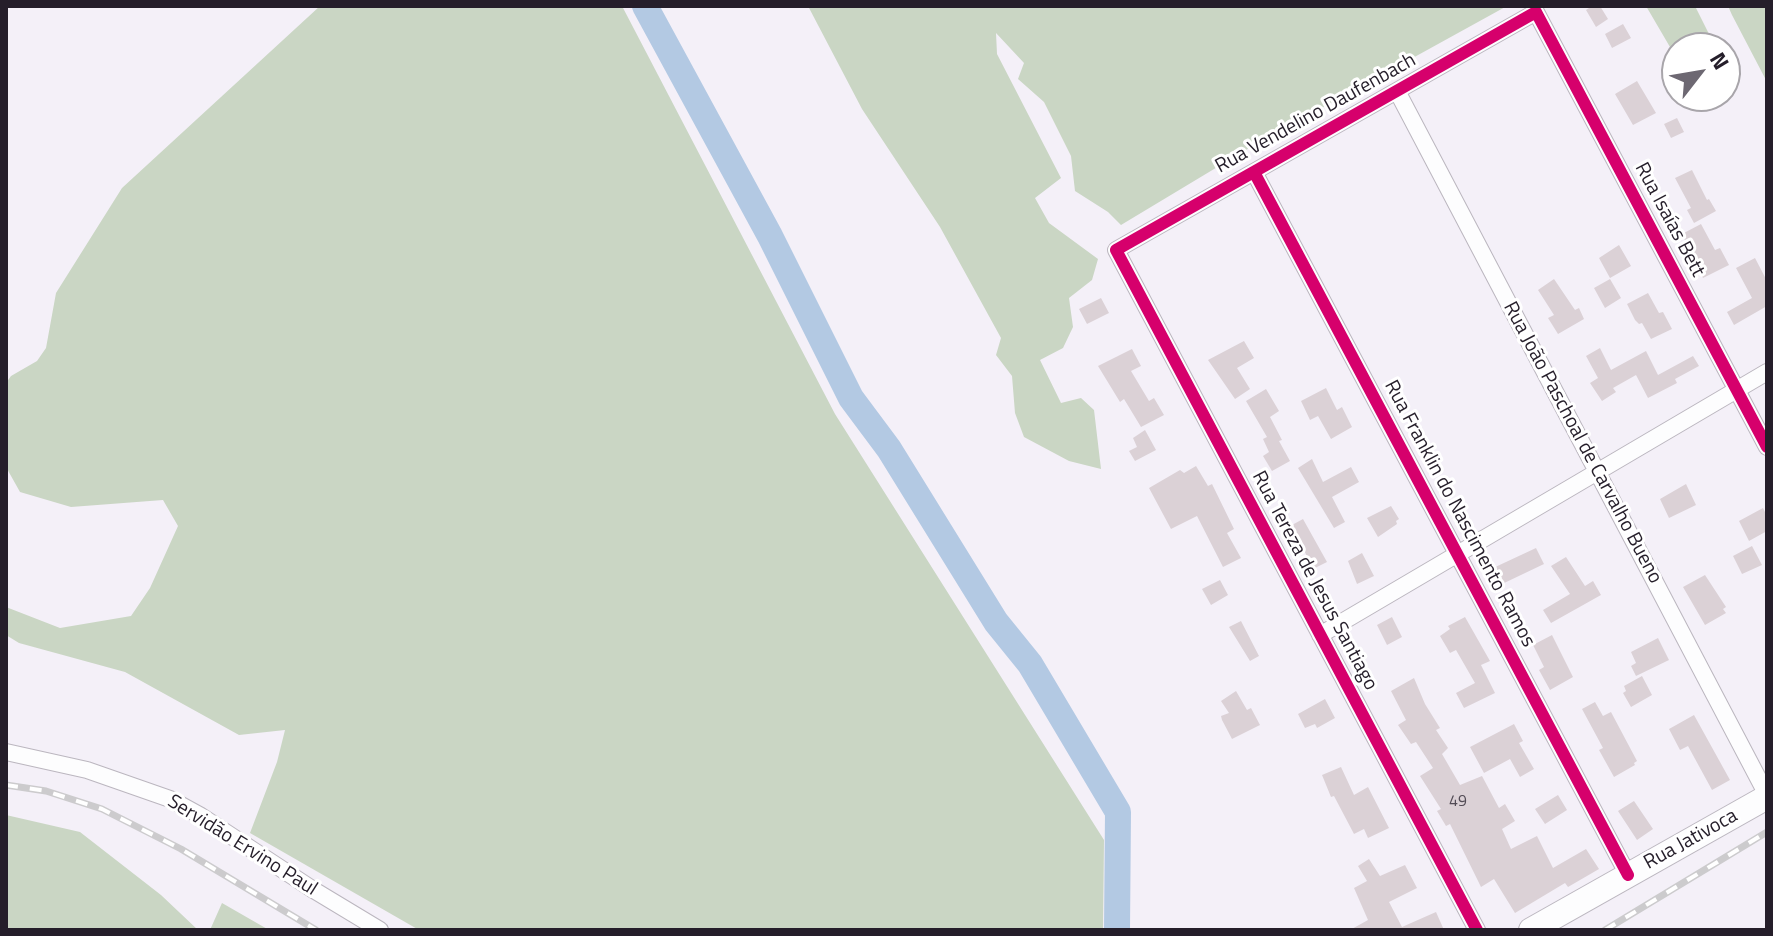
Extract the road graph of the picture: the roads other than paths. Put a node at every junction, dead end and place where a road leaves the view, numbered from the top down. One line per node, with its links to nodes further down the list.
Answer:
1 (1536, 12): 2 (street, Rua Vendelino Daufenbach); 6 (street, Rua Isaías Bett)
2 (1397, 91): 3 (street, Rua Vendelino Daufenbach); 8 (street, Rua João Paschoal de Carvalho Bueno)
3 (1254, 172): 4 (street, Rua Vendelino Daufenbach); 9 (street, Rua Franklin do Nascimento Ramos)
4 (1116, 250): 10 (street, Rua Tereza de Jesus Santiago)
5 (1767, 372): 6 (street)
6 (1737, 390): 7 (street, Rua Isaías Bett); 8 (street)
7 (1767, 447)
8 (1597, 472): 9 (street); 12 (street, Rua João Paschoal de Carvalho Bueno)
9 (1457, 554): 10 (street); 13 (street, Rua Franklin do Nascimento Ramos)
10 (1320, 635): 15 (street, Rua Tereza de Jesus Santiago)
11 (6, 752): 14 (street, Servidão Ervino Paul)
12 (1767, 796): 13 (street, Rua Jativoca)
13 (1628, 875): 16 (street, Rua Jativoca)
14 (380, 930)
15 (1477, 930)
16 (1531, 930)

